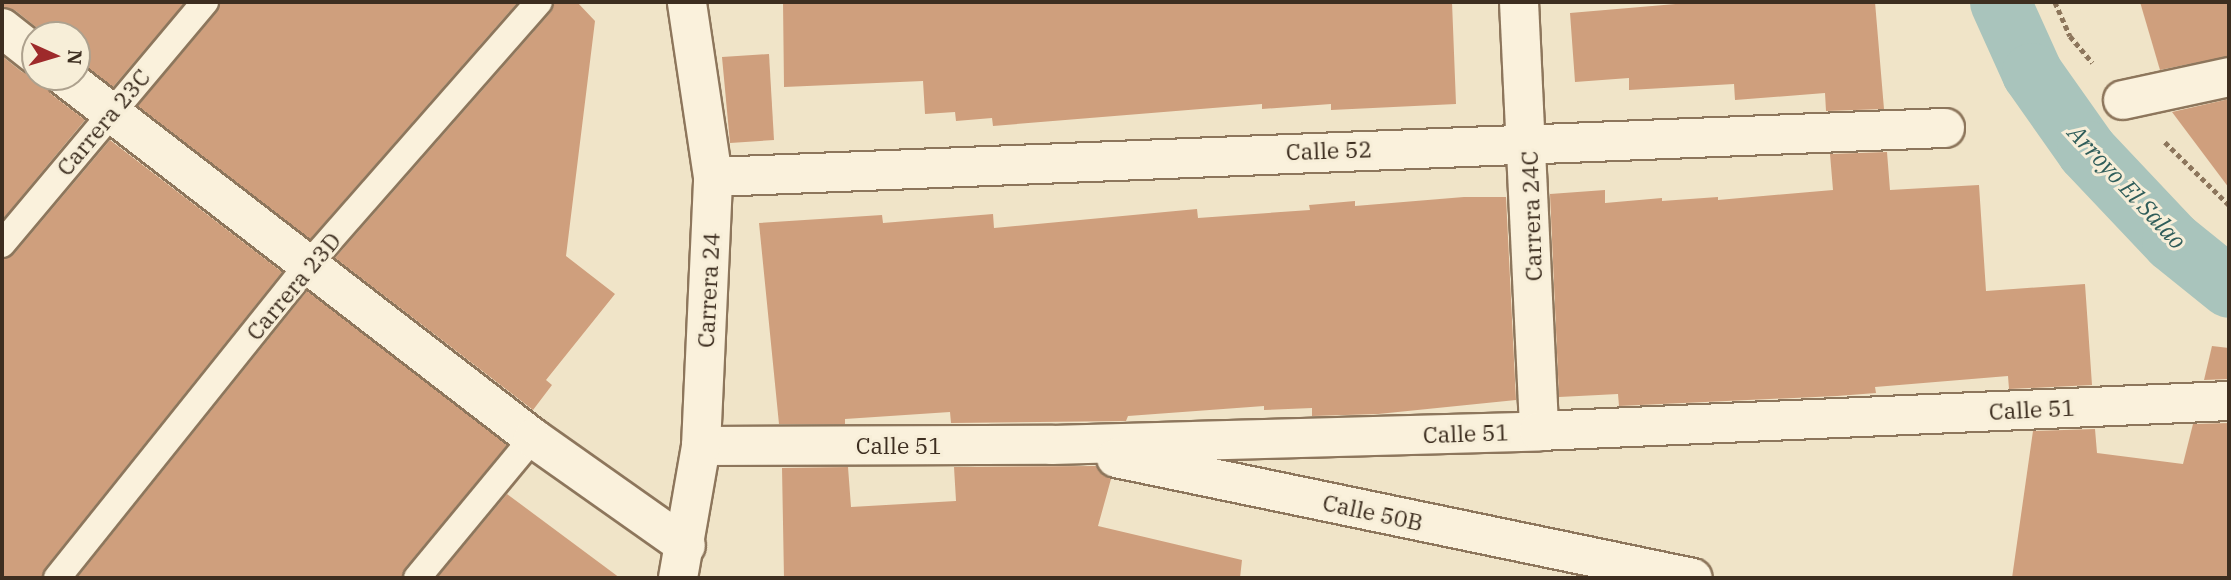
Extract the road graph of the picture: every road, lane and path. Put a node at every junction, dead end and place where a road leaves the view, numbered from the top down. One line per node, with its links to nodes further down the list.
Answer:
1 (205, 2): 10 (lane, Carrera 23C)
2 (539, 2): 15 (lane, Carrera 23D)
3 (687, 2): 13 (street, Carrera 24)
4 (1520, 2): 12 (street, Carrera 24C)
5 (2, 28): 6 (street)
6 (21, 43)
7 (2229, 77): 9 (street)
8 (83, 91): 10 (street)
9 (2123, 100)
10 (110, 112): 14 (lane, Carrera 23C); 15 (street)
11 (1945, 128): 12 (street, Calle 52)
12 (1528, 142): 13 (street, Calle 52); 17 (street, Carrera 24C)
13 (713, 177): 20 (street, Carrera 24)
14 (2, 244)
15 (307, 266): 18 (street); 22 (lane, Carrera 23D)
16 (2229, 401): 17 (street, Calle 51)
17 (1539, 431): 19 (street, Calle 51)
18 (533, 438): 21 (street); 23 (lane)
19 (1052, 445): 20 (street, Calle 51); 24 (street, Calle 50B)
20 (701, 446): 21 (street, Carrera 24)
21 (682, 562)
22 (57, 578)
23 (417, 578)
24 (1693, 578)

